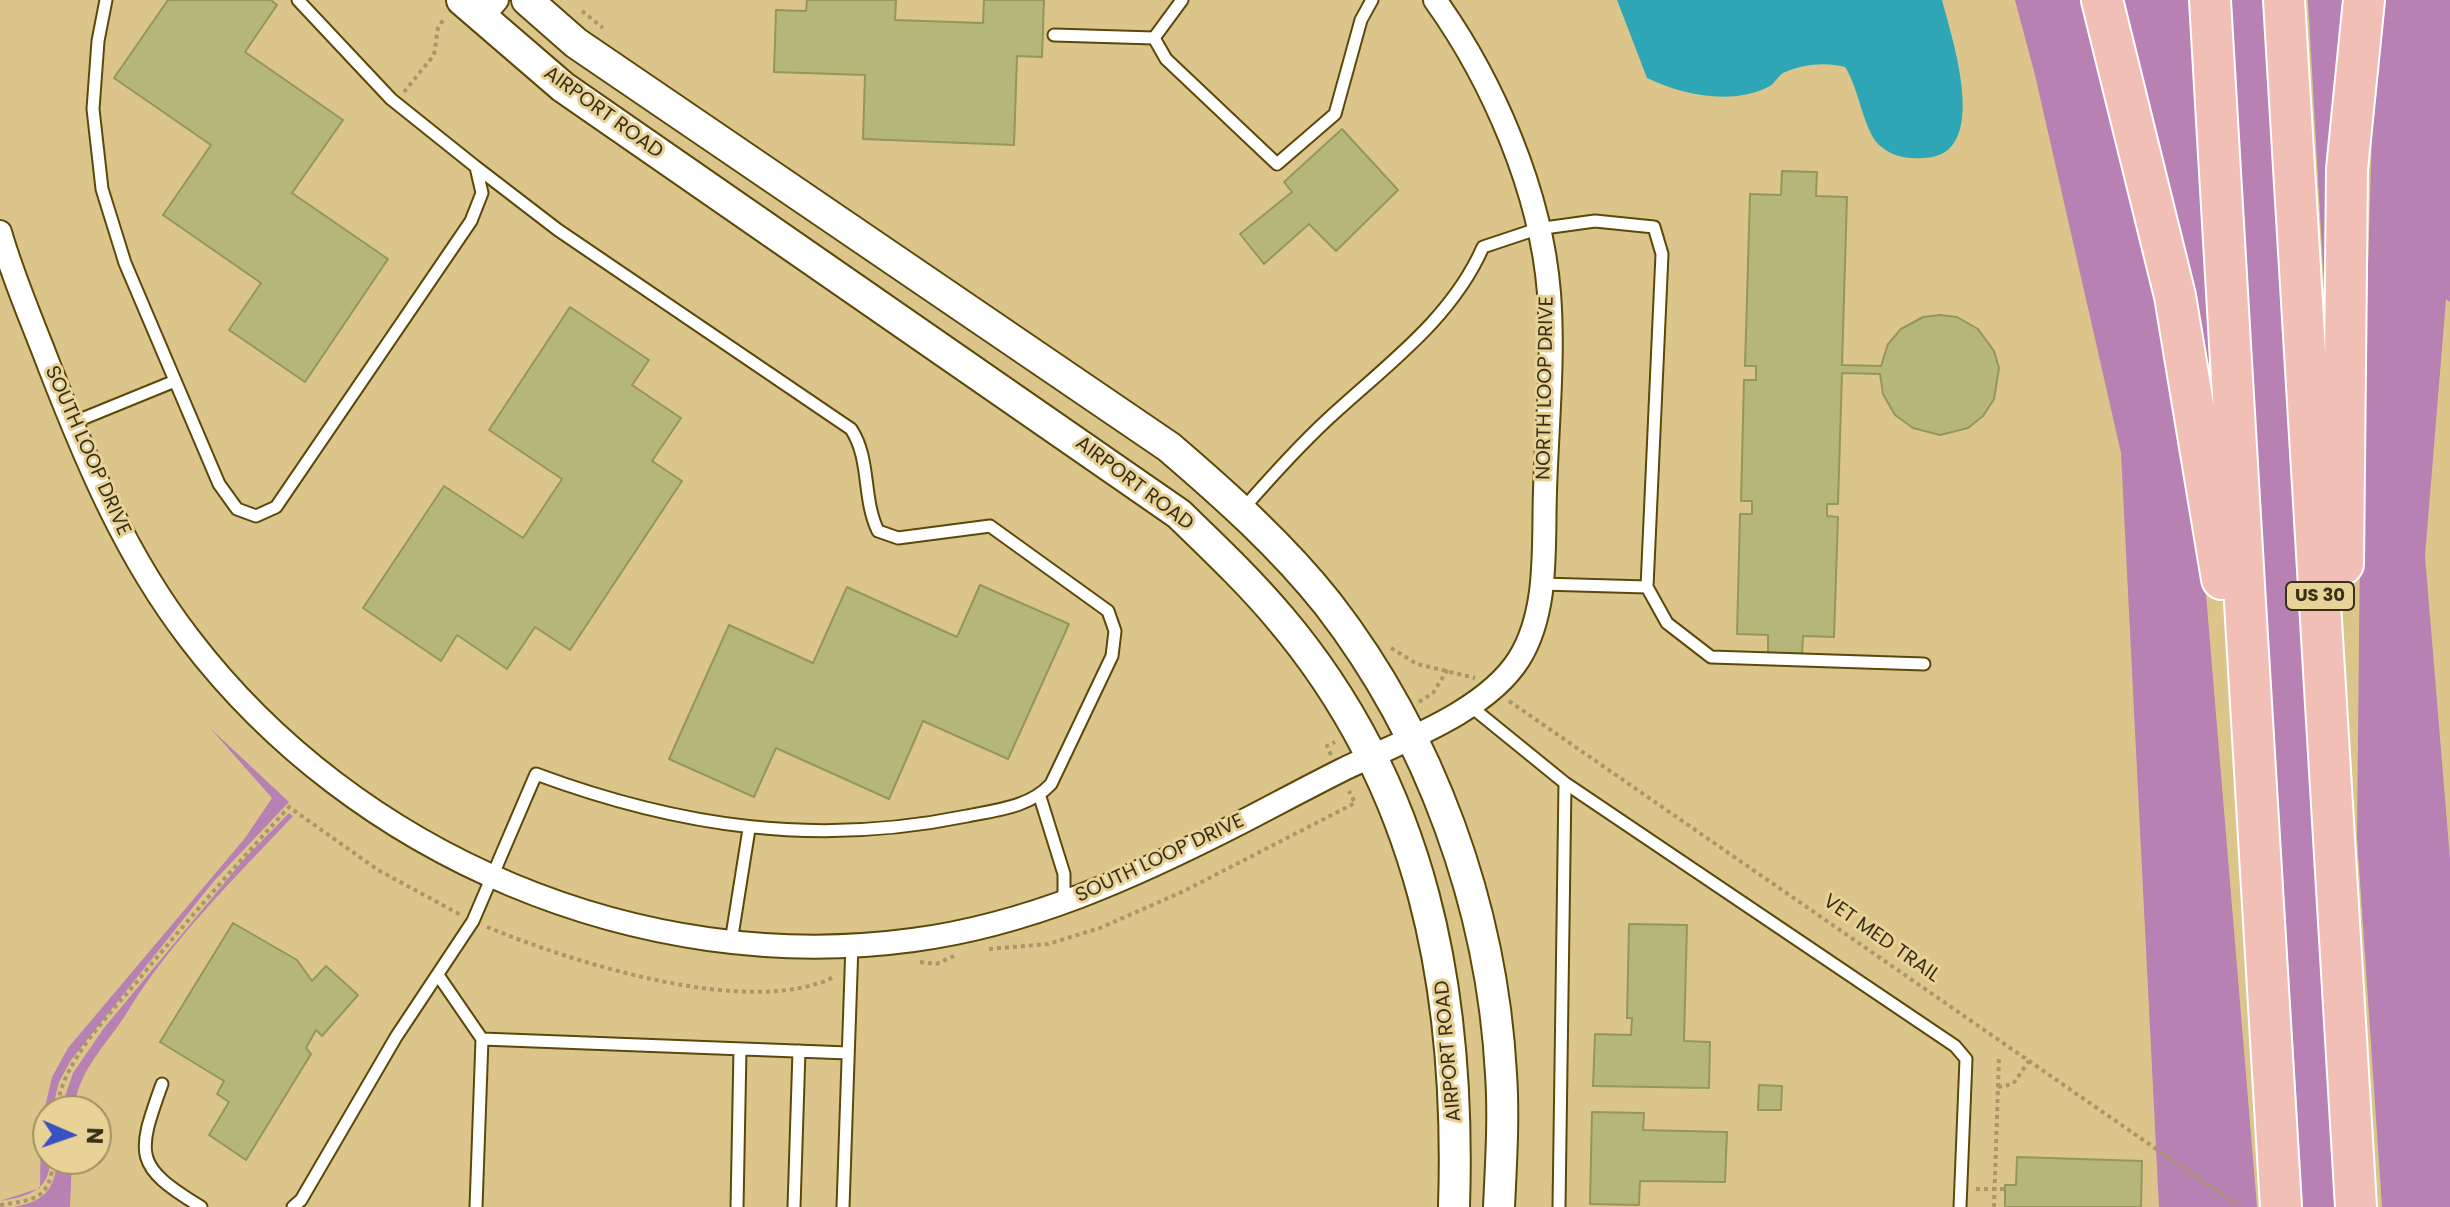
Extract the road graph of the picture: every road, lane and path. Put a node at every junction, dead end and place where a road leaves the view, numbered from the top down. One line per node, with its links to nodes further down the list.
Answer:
1 (106, 0): 18 (lane)
2 (298, 0): 14 (lane)
3 (527, 0): 20 (main road, AIRPORT ROAD)
4 (1182, 0): 13 (lane)
5 (1372, 0): 13 (lane)
6 (1435, 0): 16 (street, NORTH LOOP DRIVE)
7 (2102, 0): 39 (highway)
8 (2210, 0): 39 (highway)
9 (2284, 0): 32 (highway, US 30)
10 (2364, 0): 32 (highway)
11 (473, 7): 14 (path); 34 (main road, AIRPORT ROAD)
12 (1054, 35): 13 (lane)
13 (1154, 38)
14 (395, 102): 15 (lane)
15 (476, 167): 18 (lane); 37 (lane)
16 (1537, 229): 20 (lane); 21 (street, NORTH LOOP DRIVE); 22 (lane)
17 (0, 232): 19 (street, SOUTH LOOP DRIVE)
18 (175, 381): 19 (lane)
19 (72, 423): 40 (street, SOUTH LOOP DRIVE)
20 (1242, 511): 30 (main road, AIRPORT ROAD)
21 (1542, 584): 22 (lane); 29 (street, NORTH LOOP DRIVE)
22 (1647, 587): 24 (lane)
23 (1382, 637): 25 (path)
24 (1924, 664)
25 (1448, 669): 26 (path); 28 (path)
26 (1476, 679)
27 (1505, 698): 52 (path, VET MED TRAIL)
28 (1418, 702)
29 (1468, 705): 30 (street, NORTH LOOP DRIVE); 36 (lane)
30 (1410, 739): 34 (street, SOUTH LOOP DRIVE); 69 (main road, AIRPORT ROAD)
31 (1339, 740): 33 (path)
32 (2330, 751): 60 (highway, US 30)
33 (1332, 756)
34 (1372, 756): 41 (street, SOUTH LOOP DRIVE); 68 (main road, AIRPORT ROAD)
35 (1345, 783): 45 (path)
36 (1565, 783): 57 (lane); 70 (lane)
37 (1040, 797): 38 (lane); 41 (lane)
38 (749, 829): 40 (lane); 43 (lane)
39 (2258, 869): 74 (highway)
40 (492, 876): 43 (street, SOUTH LOOP DRIVE); 46 (lane)
41 (1064, 903): 44 (street, SOUTH LOOP DRIVE)
42 (460, 915): 55 (path)
43 (731, 942): 44 (street, SOUTH LOOP DRIVE)
44 (852, 944): 50 (lane)
45 (1048, 944)
46 (438, 975): 47 (lane); 63 (lane)
47 (482, 1039): 48 (lane); 64 (lane)
48 (740, 1049): 49 (lane); 65 (lane)
49 (799, 1051): 50 (lane); 66 (lane)
50 (848, 1053): 67 (lane)
51 (1999, 1057): 54 (path)
52 (2029, 1061): 54 (path); 73 (path, VET MED TRAIL)
53 (162, 1084): 62 (lane)
54 (1998, 1087): 58 (path)
55 (61, 1095)
56 (52, 1175): 61 (path)
57 (1961, 1189): 58 (path); 71 (lane)
58 (1995, 1189): 59 (path); 72 (path)
59 (2005, 1189)
60 (2356, 1199)
61 (0, 1205)
62 (201, 1207)
63 (293, 1207)
64 (476, 1207)
65 (737, 1207)
66 (794, 1207)
67 (843, 1207)
68 (1454, 1207)
69 (1499, 1207)
70 (1559, 1207)
71 (1960, 1207)
72 (1994, 1207)
73 (2240, 1207)
74 (2281, 1207)

